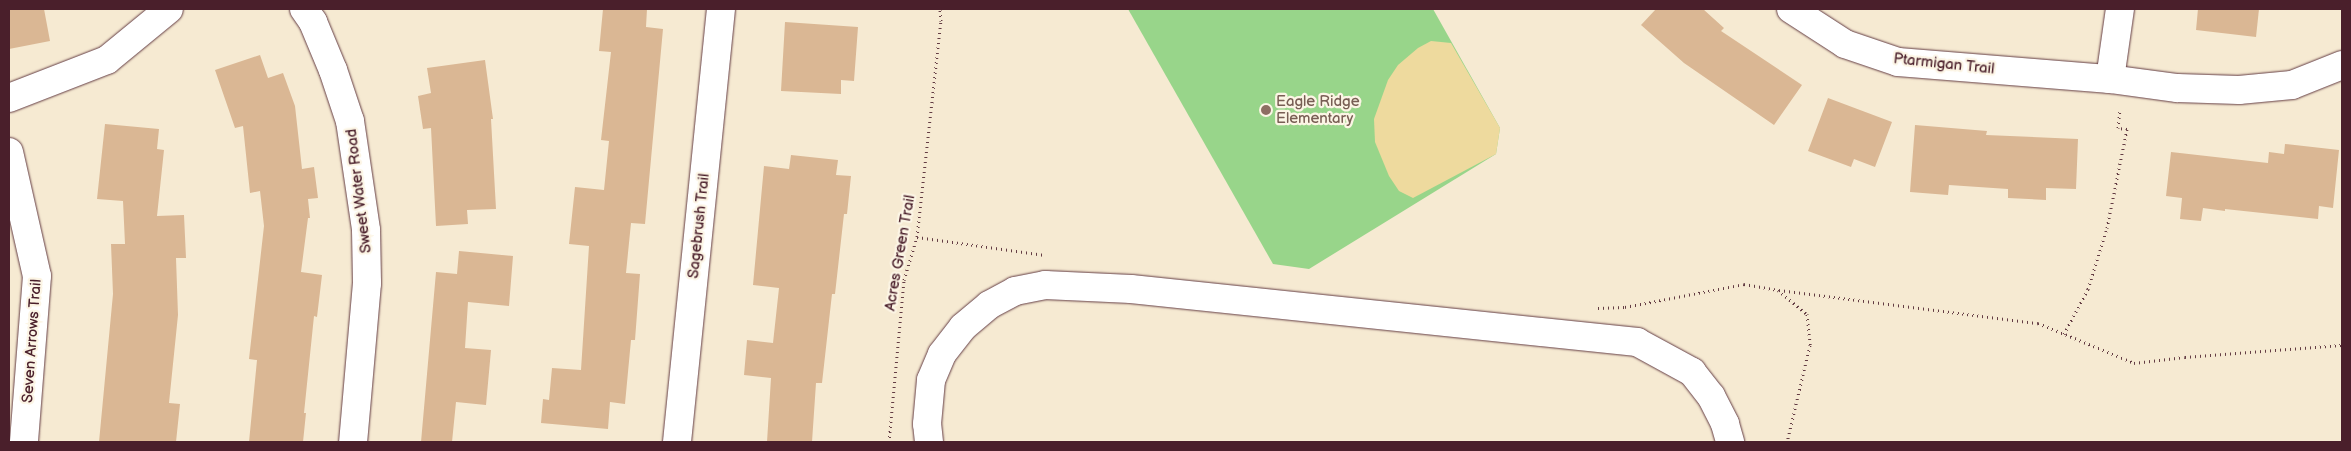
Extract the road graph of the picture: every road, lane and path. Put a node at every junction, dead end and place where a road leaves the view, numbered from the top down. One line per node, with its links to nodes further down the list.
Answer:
1 (169, 9): 9 (street)
2 (304, 9): 15 (street, Sweet Water Road)
3 (721, 9): 16 (street, Sagebrush Trail)
4 (940, 9): 17 (path, Acres Green Trail)
5 (1790, 9): 8 (street, Ptarmigan Trail)
6 (2120, 9): 8 (street)
7 (2342, 65): 8 (street, Ptarmigan Trail)
8 (2117, 80): 12 (path)
9 (9, 98)
10 (9, 152): 14 (street, Seven Arrows Trail)
11 (1778, 290): 12 (path)
12 (2064, 334): 13 (path)
13 (2342, 345)
14 (24, 442)
15 (353, 442)
16 (677, 442)
17 (889, 442)
18 (929, 442): 19 (street)
19 (1730, 442)

